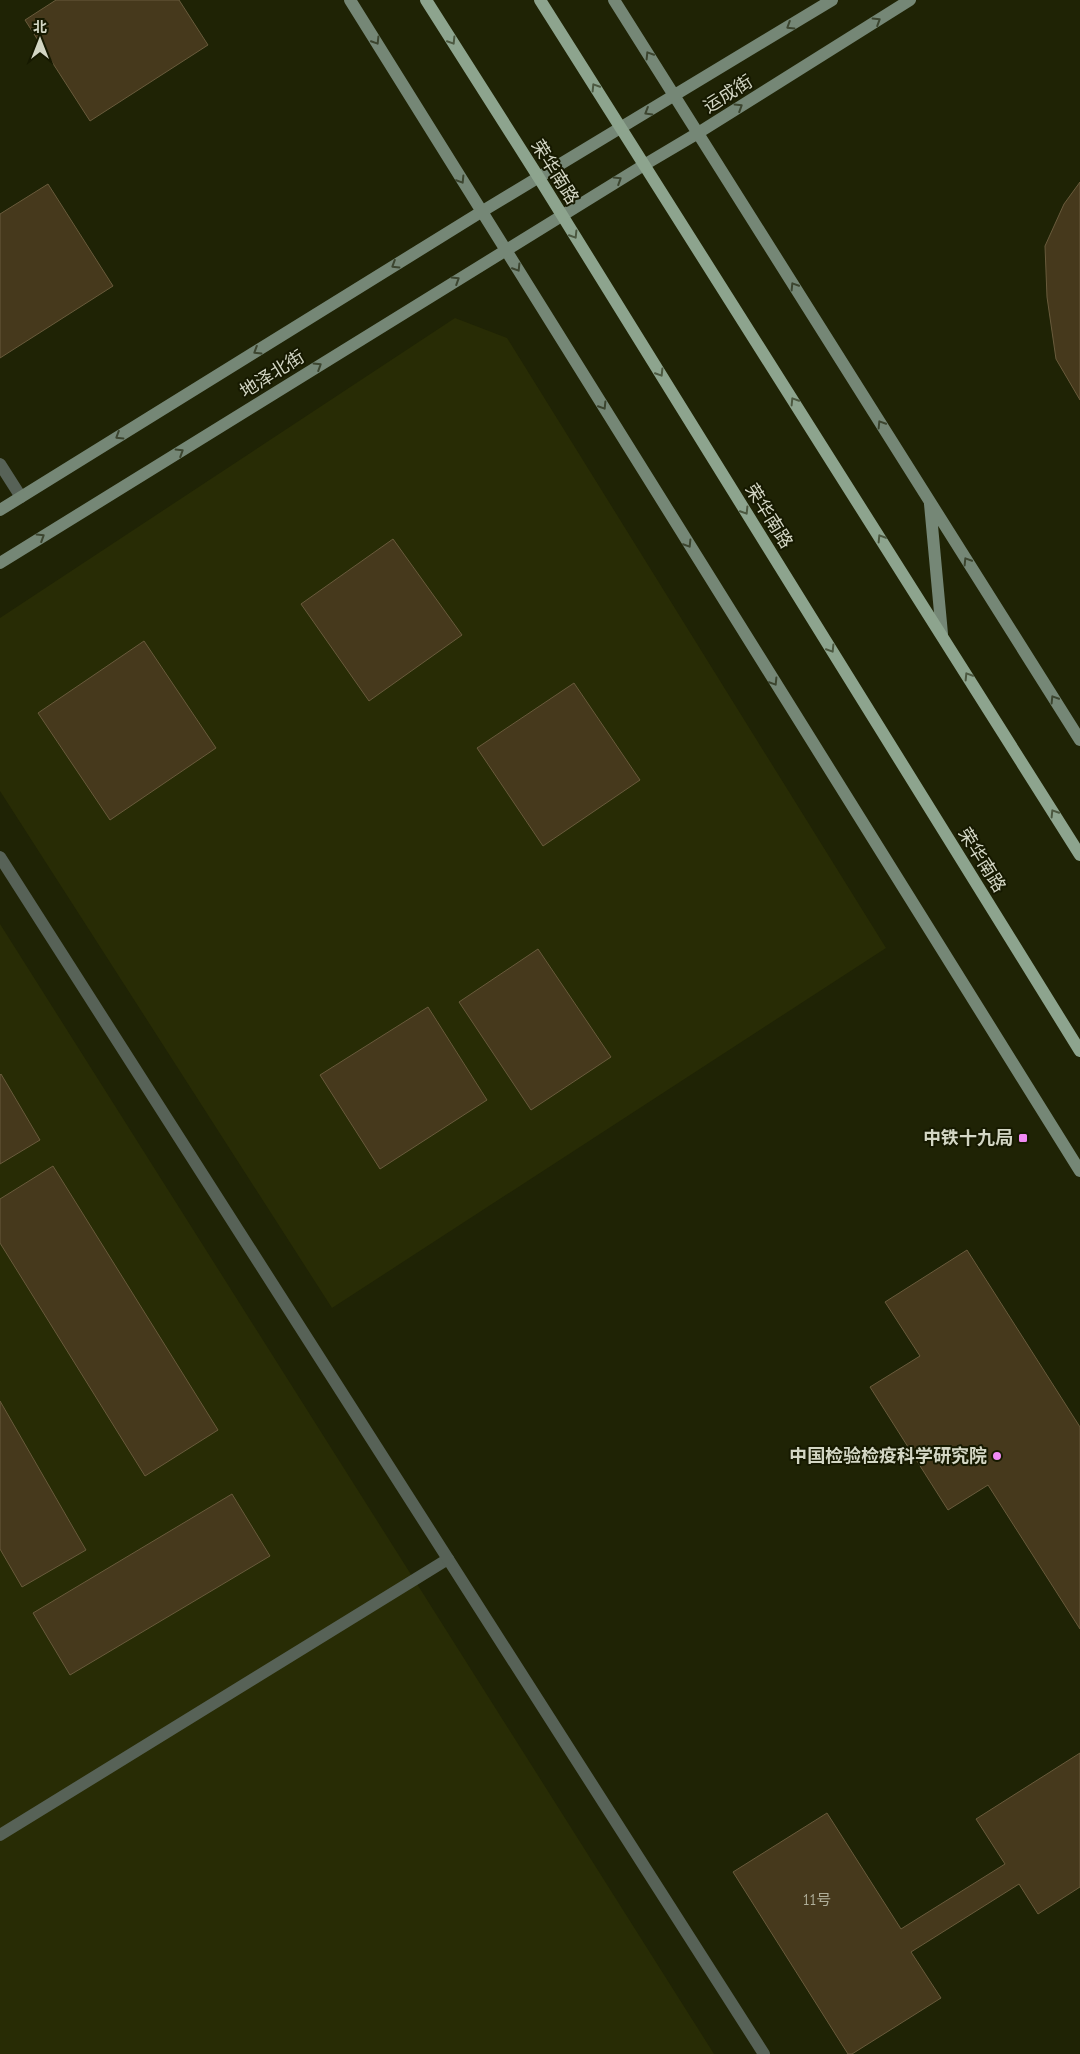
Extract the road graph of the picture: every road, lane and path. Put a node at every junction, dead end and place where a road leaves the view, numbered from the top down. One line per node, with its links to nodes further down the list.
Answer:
1 (350, 0): 12 (street, one-way to 12)
2 (426, 0): 11 (main road, 荣华南路, one-way to 11)
3 (540, 0): 8 (main road, one-way to 3)
4 (614, 0): 7 (street, one-way to 4)
5 (832, 0): 7 (street, 运成街, one-way to 7)
6 (910, 0): 9 (street, 运成街, one-way to 6)
7 (675, 96): 8 (street, 运成街, one-way to 8); 9 (street)
8 (621, 128): 10 (main road); 11 (street, 运成街)
9 (698, 133): 10 (street, 运成街); 17 (street, one-way to 9)
10 (644, 165): 13 (street, 运成街, one-way to 10); 20 (main road, one-way to 10)
11 (539, 178): 12 (street, 地泽北街); 13 (main road, 荣华南路)
12 (481, 212): 14 (street); 16 (street, 地泽北街, one-way to 16)
13 (562, 215): 14 (street, 地泽北街); 24 (main road, 荣华南路, one-way to 24)
14 (505, 250): 19 (street, 地泽北街, one-way to 14); 25 (street, one-way to 25)
15 (0, 464): 16 (street)
16 (20, 496): 18 (street, 地泽北街)
17 (929, 501): 20 (street); 21 (street, one-way to 17)
18 (0, 510)
19 (0, 563)
20 (942, 634): 22 (main road, one-way to 20)
21 (1080, 740)
22 (1080, 855)
23 (0, 857): 26 (street)
24 (1080, 1051)
25 (1080, 1171)
26 (448, 1559): 27 (street); 28 (street)
27 (0, 1835)
28 (764, 2054)

